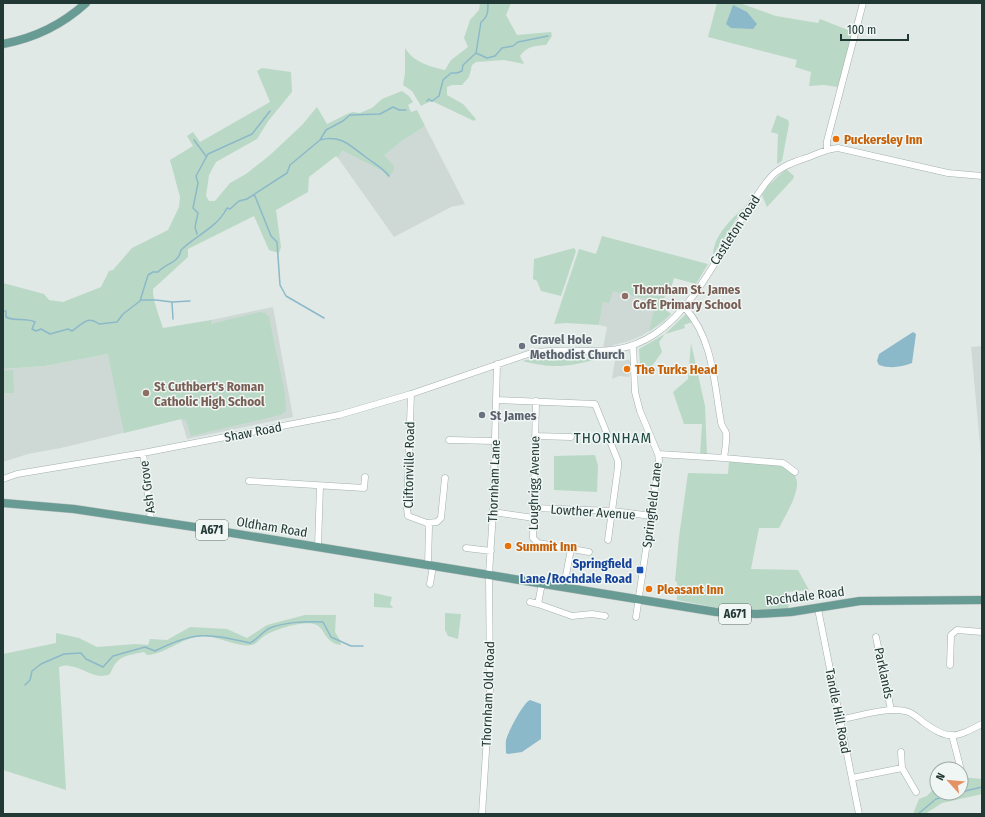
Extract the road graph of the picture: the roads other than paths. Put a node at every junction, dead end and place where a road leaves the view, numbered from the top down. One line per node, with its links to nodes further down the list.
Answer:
1 (86, 3): 3 (main road)
2 (863, 3): 4 (street)
3 (6, 46)
4 (827, 149): 5 (street); 6 (street, Castleton Road)
5 (982, 176)
6 (685, 308): 7 (street, Castleton Road); 18 (street)
7 (633, 345): 8 (street, Castleton Road); 17 (street, Springfield Lane)
8 (497, 364): 9 (street, Shaw Road); 10 (street, Thornham Lane)
9 (411, 394): 16 (street, Shaw Road); 32 (street, Cliftonville Road)
10 (496, 400): 11 (street); 15 (street, Thornham Lane)
11 (536, 401): 13 (street, Loughrigg Avenue); 27 (street)
12 (454, 433): 15 (street)
13 (535, 436): 14 (street); 26 (street, Loughrigg Avenue)
14 (571, 437)
15 (495, 442): 28 (street, Thornham Lane)
16 (143, 453): 22 (street, Shaw Road); 31 (street, Ash Grove)
17 (658, 454): 18 (street); 29 (street, Springfield Lane)
18 (724, 458): 19 (street)
19 (795, 472)
20 (365, 477): 24 (street)
21 (445, 478): 32 (street)
22 (3, 479)
23 (249, 481): 24 (street)
24 (320, 486): 34 (street)
25 (3, 504): 31 (main road, Oldham Road / A671)
26 (534, 508): 27 (street, Lowther Avenue); 30 (street, Loughrigg Avenue)
27 (613, 511): 29 (street, Lowther Avenue); 33 (street)
28 (493, 512): 30 (street); 37 (street, Thornham Lane)
29 (652, 516): 44 (street, Springfield Lane)
30 (534, 518): 36 (street, Loughrigg Avenue)
31 (151, 520): 34 (main road, Oldham Road / A671)
32 (427, 523): 39 (street)
33 (608, 540)
34 (318, 546): 39 (main road, Oldham Road / A671)
35 (466, 548): 37 (street)
36 (571, 548): 38 (street); 43 (street)
37 (491, 551): 40 (street, Thornham Lane)
38 (590, 552)
39 (430, 565): 40 (main road, Oldham Road / A671); 42 (street)
40 (489, 574): 41 (main road, Rochdale Road / A671); 63 (street, Thornham Old Road)
41 (542, 583): 43 (main road, Rochdale Road / A671); 47 (street)
42 (430, 584)
43 (564, 586): 44 (main road, Rochdale Road / A671)
44 (639, 598): 48 (main road, Rochdale Road / A671); 50 (street, Springfield Lane)
45 (982, 600): 48 (main road, Rochdale Road / A671)
46 (530, 602): 47 (street)
47 (538, 604): 49 (street)
48 (818, 609): 55 (street, Tandle Hill Road)
49 (605, 616)
50 (636, 617)
51 (982, 632): 53 (street)
52 (876, 637): 54 (street, Parklands)
53 (950, 665)
54 (891, 710): 55 (street); 57 (street)
55 (840, 720): 61 (street, Tandle Hill Road)
56 (982, 724): 57 (street)
57 (952, 735): 59 (street)
58 (901, 752): 60 (street)
59 (959, 761)
60 (902, 768): 61 (street); 62 (street)
61 (852, 778): 64 (street, Tandle Hill Road)
62 (916, 792)
63 (482, 814)
64 (859, 814)

